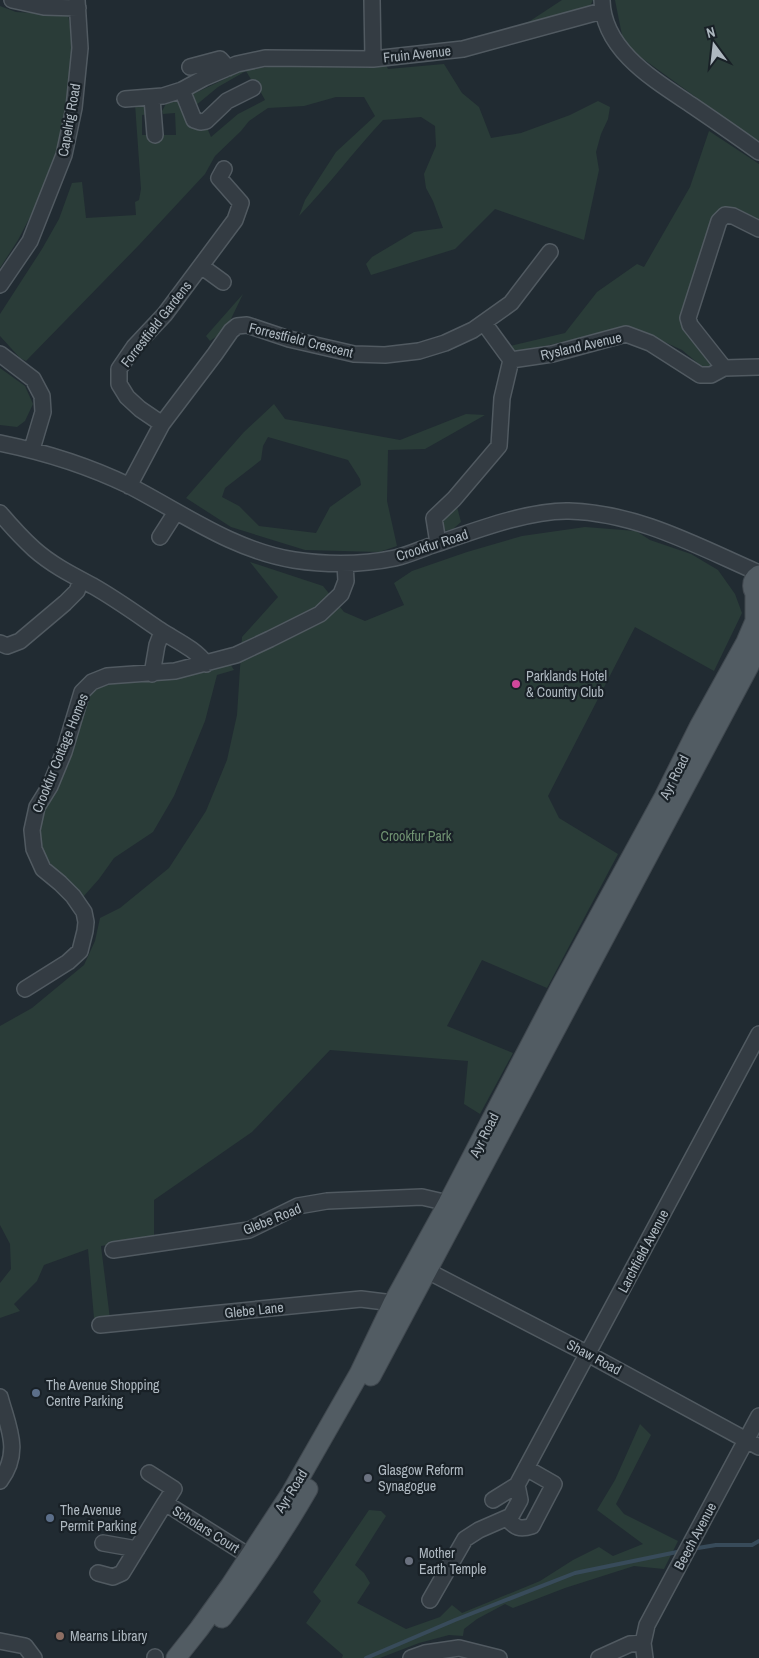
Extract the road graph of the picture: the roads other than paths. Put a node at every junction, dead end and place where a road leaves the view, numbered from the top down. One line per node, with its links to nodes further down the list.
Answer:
1 (12, 0): 3 (street)
2 (372, 0): 5 (street)
3 (77, 4): 19 (street, Capelrig Road)
4 (602, 6): 5 (street, Fruin Avenue); 13 (street, Fruin Avenue)
5 (372, 59): 7 (street, Fruin Avenue)
6 (190, 67): 7 (street)
7 (228, 68): 9 (street, Fruin Avenue)
8 (253, 88): 9 (street)
9 (182, 90): 10 (street, Fruin Avenue)
10 (152, 98): 11 (street, Fruin Avenue); 12 (street)
11 (125, 99)
12 (155, 134)
13 (759, 152)
14 (224, 168): 17 (street, Forrestfield Gardens)
15 (759, 229): 24 (street)
16 (550, 252): 20 (street, Forrestfield Crescent)
17 (201, 266): 18 (street); 25 (street, Forrestfield Gardens)
18 (223, 282)
19 (0, 286)
20 (484, 323): 22 (street); 25 (street, Forrestfield Crescent)
21 (0, 354): 27 (street)
22 (511, 360): 24 (street, Rysland Avenue); 32 (street)
23 (759, 367): 24 (street, Rysland Avenue)
24 (724, 368)
25 (162, 424): 28 (street, Forrestfield Crescent)
26 (0, 443): 27 (street, Crookfur Road)
27 (32, 449): 28 (street, Crookfur Road)
28 (129, 486): 29 (street, Crookfur Road)
29 (176, 512): 31 (street); 33 (street, Crookfur Road)
30 (0, 513): 34 (street)
31 (160, 538)
32 (438, 543): 33 (street, Crookfur Road); 35 (street, Crookfur Road)
33 (345, 564): 39 (street, Crookfur Cottage Homes)
34 (81, 580): 36 (street); 37 (street)
35 (757, 586): 40 (main road, Ayr Road)
36 (162, 632): 39 (street); 41 (street)
37 (0, 643)
38 (759, 643): 40 (main road, Ayr Road)
39 (206, 664): 41 (street, Crookfur Cottage Homes)
40 (748, 666): 44 (main road, Ayr Road)
41 (152, 674): 42 (street, Crookfur Cottage Homes)
42 (25, 989)
43 (759, 1034): 49 (street, Larchfield Avenue)
44 (454, 1207): 45 (street, Glebe Road); 46 (main road, Ayr Road)
45 (112, 1250)
46 (421, 1268): 47 (main road, Ayr Road); 49 (street, Shaw Road)
47 (400, 1307): 48 (street, Glebe Lane); 62 (main road, Ayr Road)
48 (100, 1325)
49 (588, 1354): 52 (street, Shaw Road); 53 (street, Larchfield Avenue)
50 (0, 1397): 55 (street)
51 (759, 1416): 52 (street, Beech Avenue)
52 (753, 1443): 66 (street, Beech Avenue)
53 (526, 1468): 56 (street, Larchfield Avenue); 59 (street)
54 (150, 1473): 58 (street, Scholars Court)
55 (0, 1481)
56 (517, 1485): 57 (street); 59 (street)
57 (493, 1500)
58 (165, 1503): 61 (street); 62 (street, Scholars Court)
59 (507, 1518): 64 (street)
60 (103, 1543): 61 (street)
61 (137, 1549): 63 (street)
62 (255, 1560): 68 (main road, Ayr Road); 69 (main road, Ayr Road)
63 (98, 1573)
64 (430, 1600)
65 (0, 1641): 67 (street)
66 (643, 1643): 72 (street); 73 (street, Beech Avenue)
67 (34, 1658)
68 (176, 1658)
69 (192, 1658)
70 (411, 1658): 71 (street)
71 (499, 1658)
72 (599, 1658)
73 (645, 1658)

